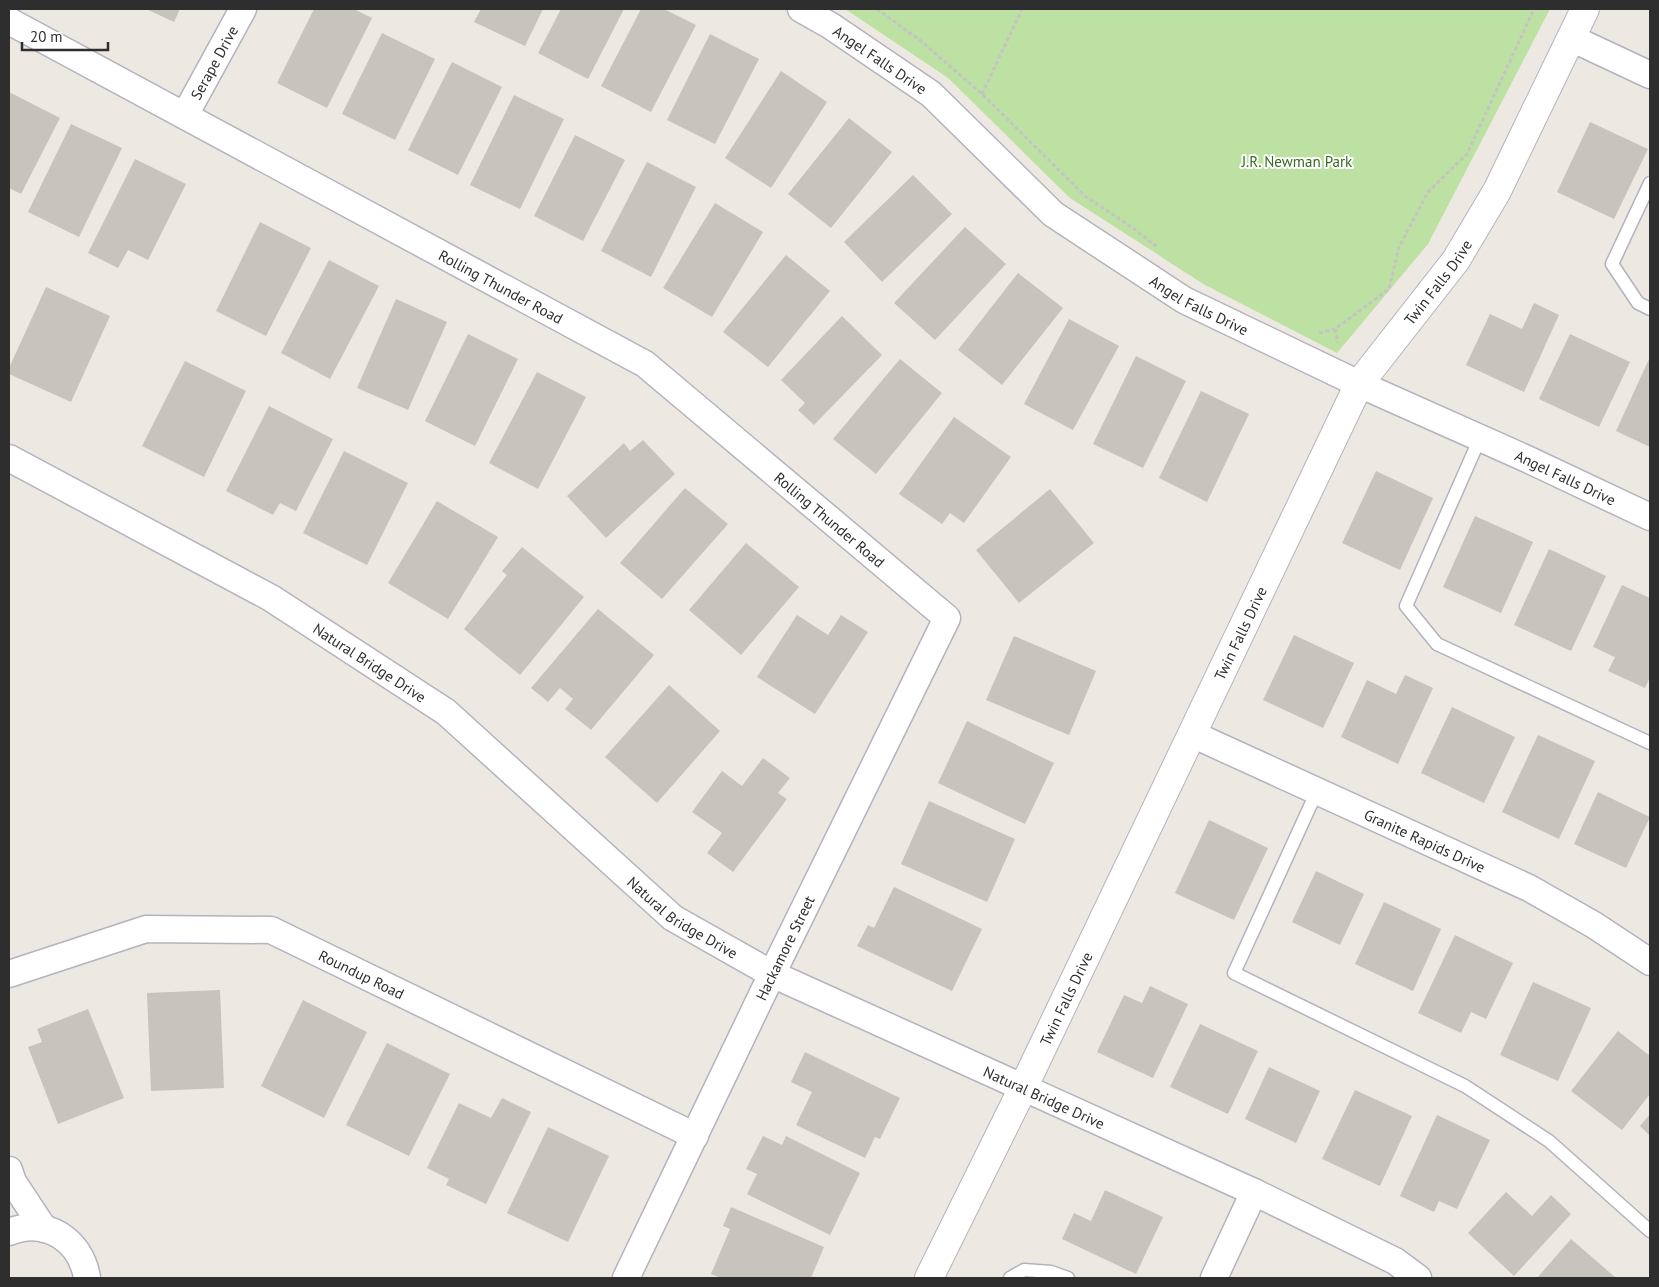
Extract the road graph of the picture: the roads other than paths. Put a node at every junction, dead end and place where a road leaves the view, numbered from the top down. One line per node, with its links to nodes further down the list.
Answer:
1 (243, 9): 7 (street, Serape Drive)
2 (801, 9): 10 (street, Angel Falls Drive)
3 (1585, 9): 5 (street, Twin Falls Drive)
4 (9, 21): 7 (street, Rolling Thunder Road)
5 (1571, 38): 6 (street); 10 (street, Twin Falls Drive)
6 (1650, 75)
7 (185, 115): 14 (street, Rolling Thunder Road)
8 (1650, 183): 9 (lane)
9 (1650, 309)
10 (1359, 384): 11 (street, Angel Falls Drive); 15 (street, Twin Falls Drive)
11 (1480, 438): 13 (street, Angel Falls Drive); 16 (lane)
12 (9, 458): 20 (street, Natural Bridge Drive)
13 (1650, 517)
14 (947, 618): 20 (street, Hackamore Street)
15 (1192, 734): 17 (street, Granite Rapids Drive); 21 (street, Twin Falls Drive)
16 (1650, 743)
17 (1316, 791): 18 (street, Granite Rapids Drive); 27 (lane)
18 (1650, 962)
19 (9, 974): 22 (street, Roundup Road)
20 (772, 974): 21 (street, Natural Bridge Drive); 22 (street, Hackamore Street)
21 (1023, 1088): 24 (street, Natural Bridge Drive); 31 (street, Twin Falls Drive)
22 (695, 1136): 30 (street, Hackamore Street)
23 (11, 1176): 25 (street); 26 (street)
24 (1254, 1192): 34 (street); 35 (street, Natural Bridge Drive)
25 (9, 1216)
26 (44, 1229): 28 (street); 29 (street)
27 (1650, 1231)
28 (9, 1232)
29 (87, 1278)
30 (626, 1278)
31 (929, 1278)
32 (1010, 1278): 33 (lane)
33 (1068, 1278)
34 (1214, 1278)
35 (1418, 1278)

